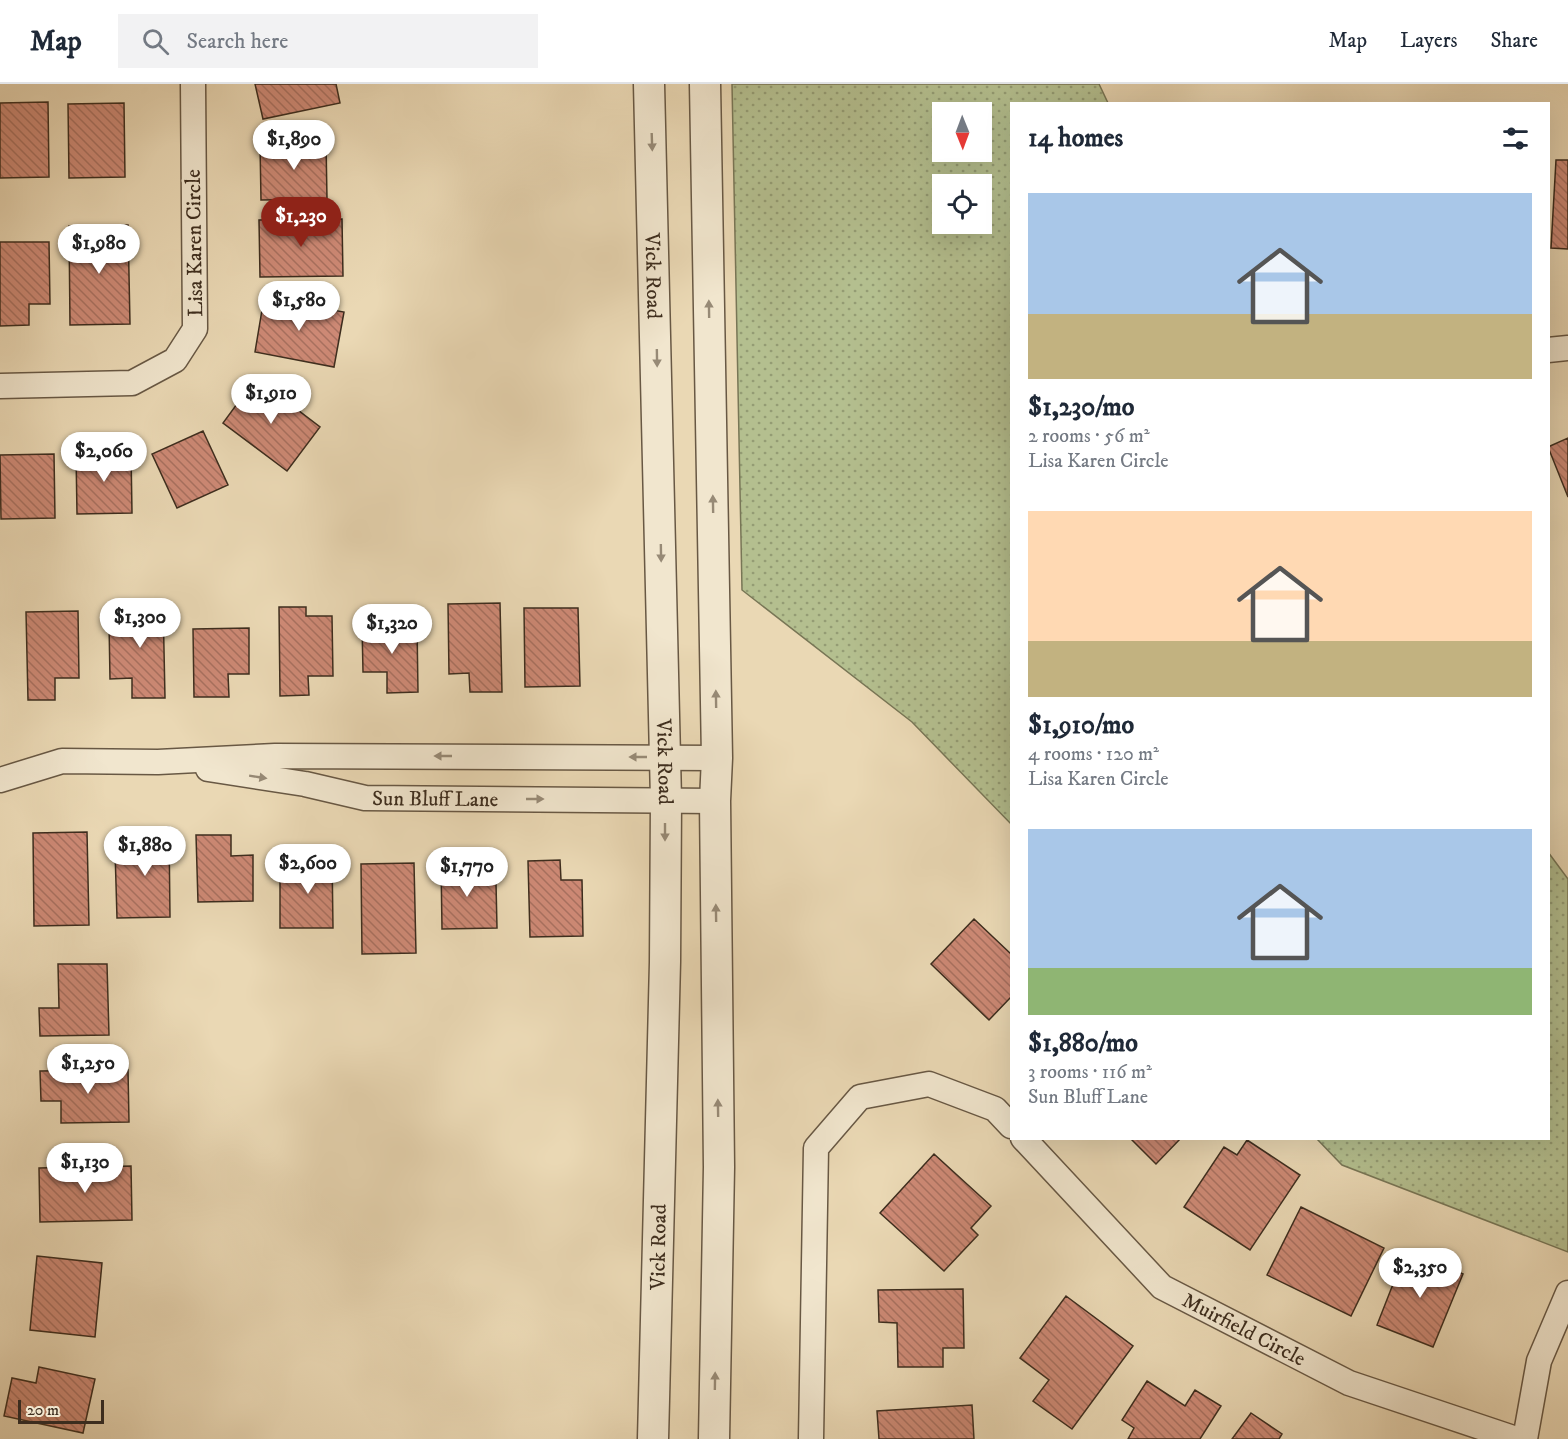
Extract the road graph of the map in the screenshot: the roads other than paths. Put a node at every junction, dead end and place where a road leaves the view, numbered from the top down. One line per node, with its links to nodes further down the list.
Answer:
1 (193, 84): 6 (street, Lisa Karen Circle)
2 (650, 84): 7 (street, Vick Road, one-way to 7)
3 (705, 84): 8 (street, one-way to 3)
4 (1568, 348): 5 (street)
5 (1550, 350)
6 (0, 386)
7 (665, 757): 8 (street, Sun Bluff Lane); 9 (street, Sun Bluff Lane, one-way to 9); 11 (street, Vick Road)
8 (717, 758): 12 (street)
9 (158, 762): 10 (street, Sun Bluff Lane); 11 (street, Sun Bluff Lane, one-way to 11)
10 (0, 780)
11 (666, 800): 12 (street, Sun Bluff Lane); 16 (street, Vick Road, one-way to 16)
12 (715, 801): 17 (street, one-way to 12)
13 (1010, 1125): 18 (street)
14 (1025, 1140): 19 (street, Muirfield Circle)
15 (1568, 1293): 20 (street)
16 (653, 1439)
17 (714, 1439)
18 (811, 1439)
19 (1516, 1439)
20 (1526, 1439)

